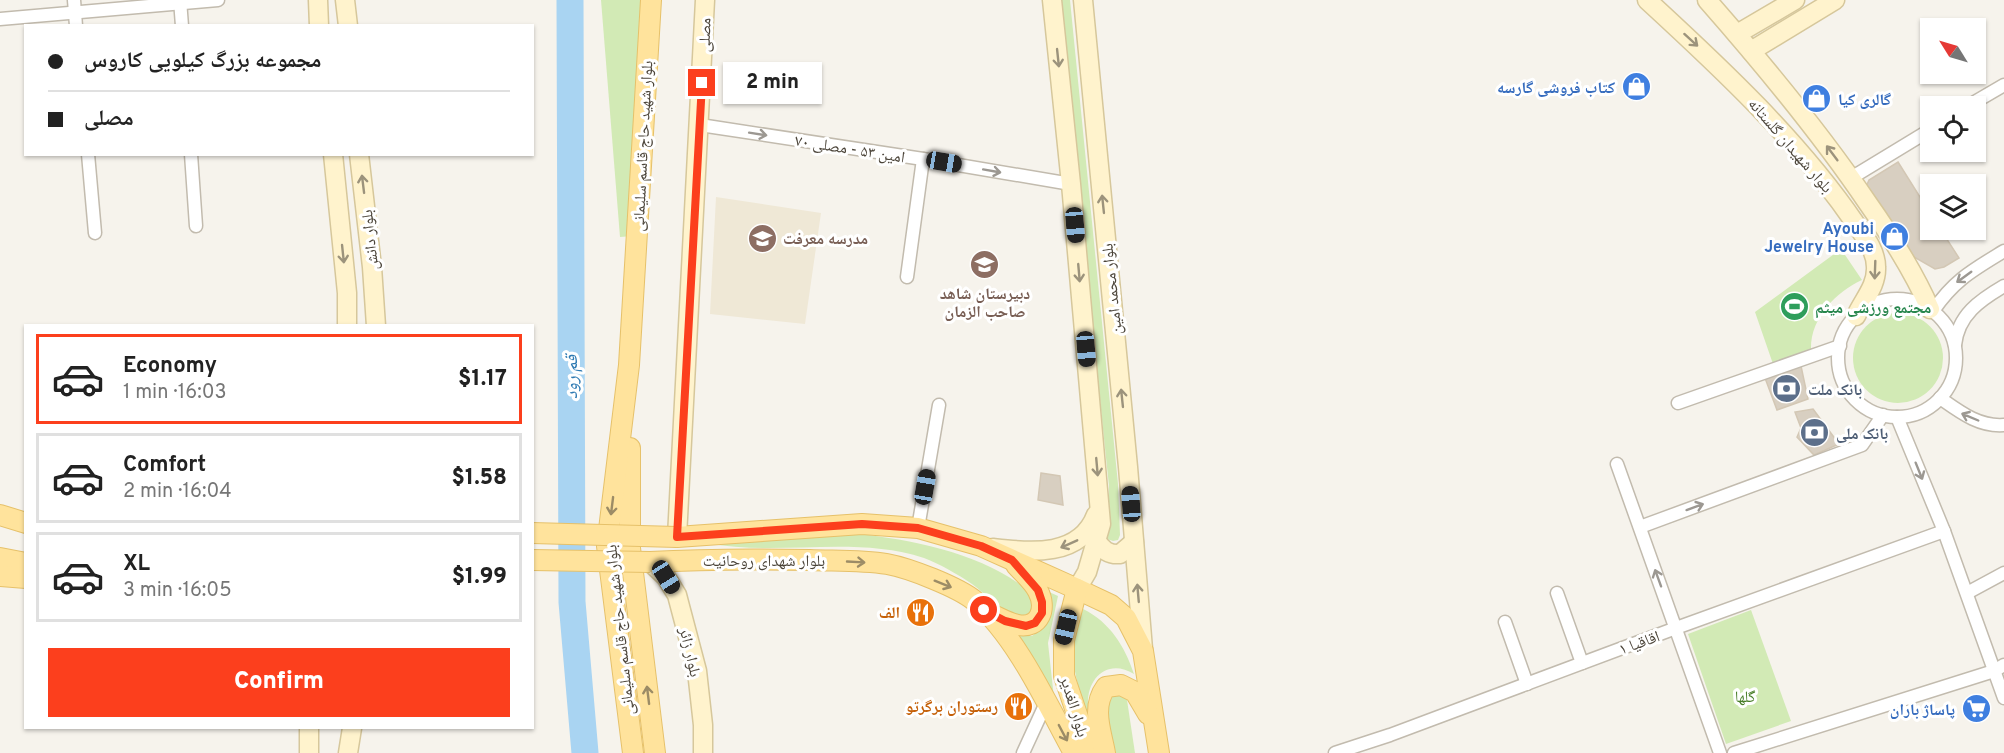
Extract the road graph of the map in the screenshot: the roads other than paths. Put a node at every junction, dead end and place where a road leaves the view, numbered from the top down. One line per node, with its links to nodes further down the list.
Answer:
1 (218, 0): 12 (street)
2 (318, 0): 18 (main road)
3 (345, 0): 19 (main road)
4 (651, 0): 45 (main road, بلوار شهید حاج قاسم سلیمانی)
5 (705, 0): 25 (main road, مصلی)
6 (1052, 0): 33 (main road, بلوار محمد امین, one-way to 33)
7 (1083, 0): 64 (main road, بلوار محمد امین, one-way to 7)
8 (1647, 0): 40 (main road, بلوار شهیدان گلستانه, one-way to 40)
9 (1707, 0): 21 (main road, بلوار شهیدان گلستانه)
10 (1794, 0): 14 (main road)
11 (1835, 0): 20 (main road)
12 (180, 2): 13 (street); 17 (street)
13 (74, 6): 15 (street); 16 (street)
14 (1770, 14): 20 (main road); 21 (main road)
15 (0, 19)
16 (76, 24)
17 (182, 24)
18 (319, 24)
19 (348, 24)
20 (1781, 33): 22 (main road)
21 (1737, 34): 22 (main road, بلوار شهیدان گلستانه)
22 (1751, 51): 32 (main road, بلوار شهیدان گلستانه, one-way to 22)
23 (2004, 85): 24 (street)
24 (1985, 96)
25 (700, 125): 31 (street, امین ۵۳ - مصلی ۷۰, one-way to 31); 62 (main road, مصلی)
26 (1920, 136): 32 (street)
27 (88, 156): 35 (street)
28 (191, 156): 34 (street)
29 (333, 156): 41 (main road, بلوار دانش, one-way to 41)
30 (359, 156): 42 (main road, بلوار دانش, one-way to 30)
31 (923, 159): 33 (street, امین ۵۳ - مصلی ۷۰, one-way to 33); 37 (street)
32 (1851, 178): 39 (main road, بلوار شهیدان گلستانه)
33 (1071, 184): 53 (main road, بلوار محمد امین, one-way to 53)
34 (196, 226)
35 (95, 233)
36 (2004, 251): 39 (street, one-way to 39)
37 (907, 277)
38 (2004, 286): 44 (street)
39 (1931, 310): 40 (street); 44 (street)
40 (1856, 316): 43 (street)
41 (347, 324)
42 (376, 324)
43 (1840, 346): 47 (street); 49 (street)
44 (1955, 346): 46 (street)
45 (629, 365): 91 (main road, بلوار شهید حاج قاسم سلیمانی, one-way to 91); 92 (main road, بلوار شهید حاج قاسم سلیمانی, one-way to 45)
46 (1940, 398): 50 (street); 51 (street, one-way to 46)
47 (1678, 403)
48 (939, 405): 57 (street)
49 (1883, 415): 50 (street); 56 (street, one-way to 49)
50 (1898, 417): 60 (street, one-way to 60)
51 (2004, 425)
52 (1617, 464): 56 (street)
53 (1099, 498): 63 (main road, بلوار محمد امین); 65 (main road, one-way to 65)
54 (0, 514): 55 (main road)
55 (24, 522)
56 (1640, 527): 79 (street, one-way to 56)
57 (918, 528): 62 (main road, بلوار شهدای روحانیت); 65 (main road, بلوار شهدای روحانیت)
58 (0, 530): 59 (main road)
59 (24, 530)
60 (1944, 531): 76 (street); 79 (street, اقاقیا ۱)
61 (534, 533): 62 (main road, بلوار شهدای روحانیت, bridge)
62 (677, 537)
63 (1096, 540): 64 (main road); 74 (main road, بلوار محمد امین)
64 (1134, 542): 80 (main road, بلوار محمد امین, one-way to 64)
65 (981, 546): 68 (main road, بلوار شهدای روحانیت)
66 (0, 558): 70 (main road)
67 (534, 560): 69 (main road, بلوار شهدای روحانیت, bridge)
68 (1012, 560): 74 (main road, بلوار شهدای روحانیت); 77 (main road)
69 (650, 562): 77 (main road, بلوار شهدای روحانیت, one-way to 77); 93 (main road, بلوار زائر)
70 (24, 563)
71 (2004, 573): 76 (street)
72 (0, 576): 73 (main road)
73 (24, 578)
74 (1077, 589): 80 (main road, بلوار شهدای روحانیت); 96 (main road, بلوار الغدیر)
75 (1557, 593): 81 (street)
76 (1967, 593): 82 (street)
77 (984, 610): 85 (main road)
78 (1505, 622): 83 (street)
79 (1676, 628): 81 (street, اقاقیا ۱); 99 (street)
80 (1143, 651): 88 (main road)
81 (1582, 663): 83 (street, اقاقیا ۱)
82 (1999, 668): 84 (street); 100 (street)
83 (1527, 684): 98 (street, اقاقیا ۱)
84 (2004, 698)
85 (1046, 703): 94 (street); 95 (main road, one-way to 95)
86 (309, 729): 89 (main road)
87 (352, 729): 90 (main road)
88 (1157, 745): 97 (main road)
89 (309, 753)
90 (348, 753)
91 (633, 753)
92 (655, 753)
93 (703, 753)
94 (1023, 753)
95 (1074, 753)
96 (1090, 753)
97 (1105, 753)
98 (1335, 753)
99 (1720, 753)
100 (1734, 753)

